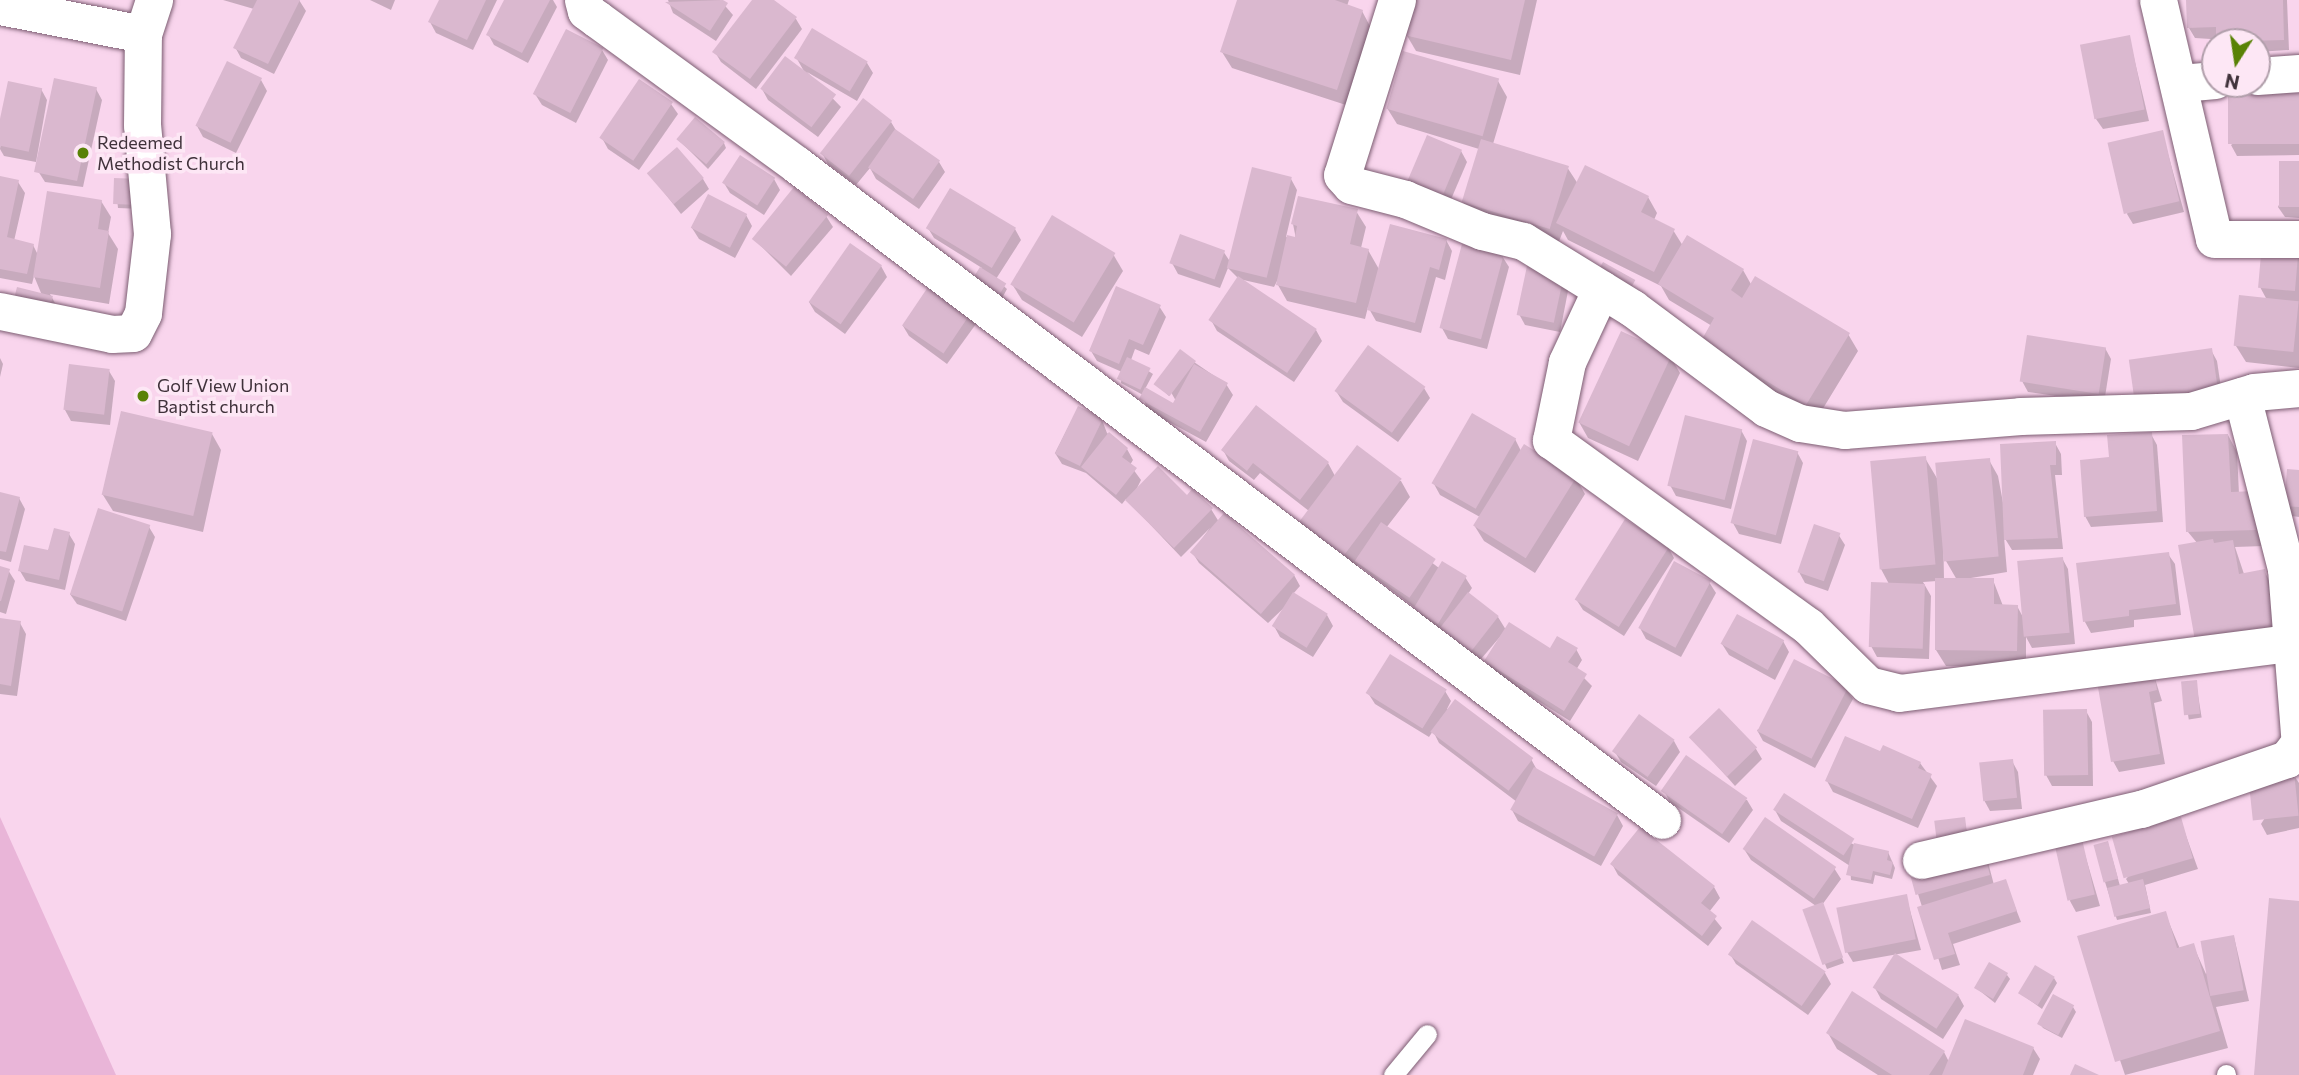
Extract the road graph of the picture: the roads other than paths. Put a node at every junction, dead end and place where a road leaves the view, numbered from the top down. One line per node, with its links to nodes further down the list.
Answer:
1 (154, 0): 6 (street)
2 (583, 0): 19 (street)
3 (1397, 0): 11 (street)
4 (2158, 0): 9 (street)
5 (0, 6): 6 (street)
6 (143, 34): 12 (street)
7 (2299, 73): 8 (street)
8 (2271, 75)
9 (2198, 81): 10 (street)
10 (2299, 239)
11 (1601, 289): 14 (street); 16 (street)
12 (0, 312)
13 (2299, 388): 14 (street)
14 (2242, 396): 15 (street)
15 (2293, 567): 16 (street)
16 (2290, 643): 17 (street)
17 (2299, 734)
18 (2299, 743): 20 (street)
19 (1661, 820)
20 (1921, 860)
21 (1427, 1034): 22 (lane)
22 (1394, 1075)

